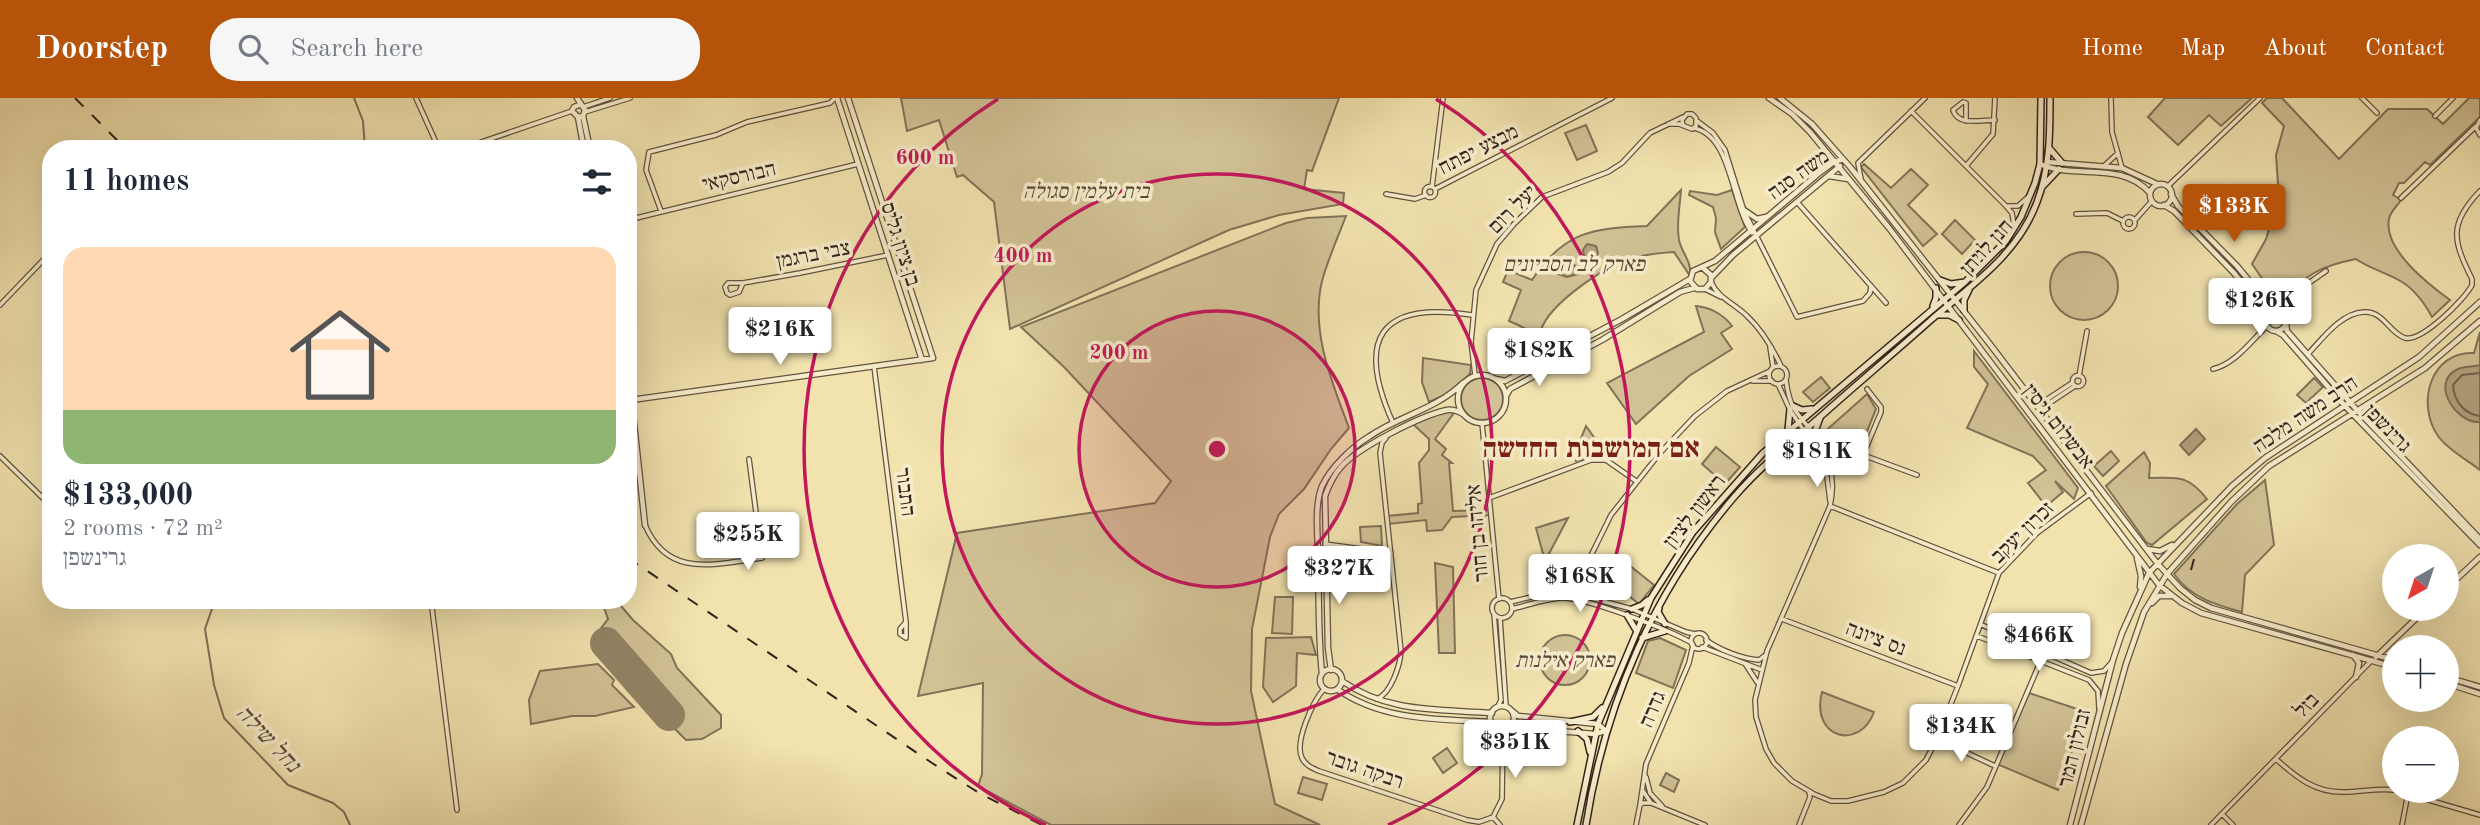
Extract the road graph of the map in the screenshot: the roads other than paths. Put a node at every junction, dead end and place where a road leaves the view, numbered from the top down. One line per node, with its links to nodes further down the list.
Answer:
1 (416, 98): 34 (street)
2 (570, 98): 20 (street)
3 (577, 98): 20 (street)
4 (610, 98): 20 (street)
5 (630, 98): 20 (street)
6 (836, 98): 43 (street, בן ציון גליס); 71 (street)
7 (848, 98): 115 (street, בן ציון גליס)
8 (1443, 98): 57 (street)
9 (1612, 98): 57 (street, מבצע יפתח)
10 (1769, 98): 39 (street, אבשלום גיסין)
11 (1780, 98): 41 (street, אבשלום גיסין)
12 (1995, 98): 25 (street)
13 (2041, 98): 44 (main road, חנן לויתן)
14 (2050, 98): 38 (main road, חנן לויתן)
15 (2111, 98): 40 (street)
16 (2260, 98): 56 (street)
17 (2362, 98): 22 (street)
18 (2453, 98): 23 (street)
19 (1924, 99): 21 (street)
20 (579, 111): 35 (street); 36 (street); 37 (street)
21 (1911, 111): 46 (street); 54 (street)
22 (2377, 113)
23 (2435, 116)
24 (1684, 117): 27 (street); 29 (street, יעל רום); 30 (street)
25 (1995, 120): 28 (street); 46 (street)
26 (2480, 120): 31 (street)
27 (1697, 121): 32 (street); 70 (street)
28 (1966, 121): 28 (street)
29 (1662, 125): 30 (street); 104 (street, יעל רום)
30 (1683, 125): 32 (street)
31 (2476, 126): 33 (street); 65 (street)
32 (1693, 128): 78 (street)
33 (2480, 135)
34 (435, 140)
35 (489, 140)
36 (582, 140)
37 (587, 140)
38 (2050, 147): 45 (main road, חנן לויתן); 47 (main road)
39 (1824, 149): 42 (street, אבשלום גיסין); 51 (street)
40 (2118, 153): 48 (street); 50 (street)
41 (1843, 159): 42 (street, משה סנה); 49 (street, משה סנה); 54 (street, אבשלום גיסין)
42 (1834, 162): 49 (street, אבשלום גיסין); 51 (street, משה סנה)
43 (858, 164): 71 (street, הבורסקאי); 80 (street, בן ציון גליס)
44 (2040, 164): 45 (street); 62 (main road, חנן לויתן)
45 (2048, 164): 47 (street); 58 (main road, חנן לויתן)
46 (1966, 166): 69 (street)
47 (2061, 166): 48 (street); 58 (main road); 60 (street)
48 (2103, 166): 50 (street)
49 (1839, 167): 52 (street, משה סנה); 53 (street, אבשלום גיסין)
50 (2122, 168): 55 (street)
51 (1818, 174): 73 (street, משה סנה)
52 (1828, 176): 53 (street); 66 (street, משה סנה)
53 (1850, 180): 92 (street, אבשלום גיסין)
54 (1863, 183): 86 (street, אבשלום גיסין)
55 (2157, 184): 56 (street); 60 (street)
56 (2168, 186): 63 (street)
57 (1433, 188): 64 (street); 64 (street, מבצע יפתח)
58 (2041, 189): 90 (main road, חנן לויתן)
59 (2480, 191): 114 (street)
60 (2150, 192): 67 (street)
61 (1386, 194): 64 (street, מבצע יפתח)
62 (2031, 194): 69 (street); 77 (main road, חנן לויתן)
63 (2171, 194): 68 (street); 103 (street)
64 (1426, 195)
65 (2401, 198)
66 (1796, 201): 79 (street, משה סנה); 89 (street)
67 (2152, 201): 68 (street); 75 (street)
68 (2164, 205): 105 (street)
69 (2006, 206): 77 (street)
70 (1744, 210): 73 (street); 78 (street)
71 (661, 212): 74 (street, הבורסקאי)
72 (2076, 214): 76 (street)
73 (1769, 215): 78 (street, משה סנה)
74 (637, 218)
75 (2134, 220): 76 (street); 76 (street)
76 (2123, 221)
77 (2015, 228): 87 (main road, חנן לויתן)
78 (1752, 230): 79 (street); 82 (street, משה סנה)
79 (1756, 237): 85 (street, משה סנה); 89 (street)
80 (888, 255): 88 (street, צבי ברגמן); 115 (street, בן ציון גליס)
81 (42, 261): 99 (street)
82 (1703, 268): 84 (street); 85 (street)
83 (2326, 271): 103 (street)
84 (1690, 279): 91 (street); 122 (street)
85 (1712, 280): 93 (street); 95 (street)
86 (1940, 280): 87 (main road); 94 (street, אבשלום גיסין)
87 (1965, 282): 94 (main road, חנן לויתן)
88 (743, 283): 88 (street, צבי ברגמן)
89 (1871, 286): 98 (street)
90 (1972, 287): 94 (main road, חנן לויתן); 102 (main road)
91 (1694, 288): 93 (street); 132 (street)
92 (1936, 288): 96 (street, אבשלום גיסין); 101 (main road)
93 (1704, 289): 95 (street)
94 (1953, 296): 96 (main road, ראשון לציון); 100 (main road, חנן לויתן); 102 (street, אבשלום גיסין)
95 (1726, 299): 113 (street)
96 (1944, 299): 100 (street, אבשלום גיסין); 101 (main road, ראשון לציון)
97 (2480, 302): 131 (street, הרב משה מלכה)
98 (1886, 303)
99 (0, 305)
100 (1948, 306): 106 (main road, ראשון לציון); 107 (street, אבשלום גיסין)
101 (1933, 308): 139 (main road, ראשון לציון)
102 (1964, 310): 135 (street, אבשלום גיסין)
103 (2280, 312): 105 (street); 109 (street)
104 (1472, 315): 120 (street, יעל רום); 148 (street)
105 (2267, 315): 110 (street)
106 (1936, 316): 107 (main road); 144 (main road, ראשון לציון)
107 (1959, 320): 165 (street, אבשלום גיסין)
108 (2480, 321): 137 (street, הרב משה מלכה)
109 (2286, 324): 112 (street); 114 (street, גרינשפן)
110 (2267, 326): 112 (street); 119 (street)
111 (2087, 331): 121 (street)
112 (2276, 331): 133 (street, גרינשפן)
113 (1766, 338): 117 (street); 118 (street)
114 (2308, 354): 130 (street, גרינשפן)
115 (922, 360): 116 (street)
116 (874, 366): 134 (street); 203 (street, התבור)
117 (1781, 366): 118 (street); 123 (street)
118 (1771, 369): 124 (street); 125 (street)
119 (2213, 369)
120 (1475, 375): 122 (street); 126 (street)
121 (2079, 376): 128 (street); 128 (street)
122 (1496, 379): 132 (street)
123 (1786, 380): 127 (street); 138 (street)
124 (1772, 381): 125 (street); 127 (street)
125 (1747, 382): 164 (street)
126 (1463, 383): 142 (street); 148 (street)
127 (1778, 384): 138 (street)
128 (2073, 385): 135 (street); 143 (street)
129 (1867, 389): 157 (street)
130 (2342, 392): 131 (street); 136 (street, גרינשפן)
131 (2360, 395): 136 (street, הרב משה מלכה)
132 (1506, 396): 149 (street)
133 (2336, 397): 136 (street, גרינשפן); 140 (street)
134 (637, 399)
135 (2034, 402): 143 (street, אבשלום גיסין)
136 (2347, 403): 140 (street, הרב משה מלכה); 141 (street, גרינשפן)
137 (2366, 404): 141 (street, הרב משה מלכה); 145 (street)
138 (1791, 408): 139 (main road); 147 (street); 151 (main road)
139 (1815, 408): 147 (main road, ראשון לציון)
140 (2335, 411): 171 (street, הרב משה מלכה)
141 (2354, 411): 145 (street, גרינשפן); 146 (street, הרב משה מלכה)
142 (1463, 414): 149 (street); 152 (street)
143 (2043, 414): 174 (street, אבשלום גיסין)
144 (1821, 416): 150 (main road, ראשון לציון); 153 (main road)
145 (2360, 417): 146 (street); 170 (street, גרינשפן); 173 (street, גרינשפן)
146 (2342, 418): 181 (street, הרב משה מלכה)
147 (1800, 421): 150 (street); 151 (main road, ראשון לציון)
148 (1393, 423): 230 (street)
149 (1482, 423): 167 (street, אליהו בן חור)
150 (1807, 428): 153 (street); 154 (main road, ראשון לציון)
151 (1788, 432): 187 (main road, ראשון לציון)
152 (1387, 436): 155 (street); 156 (street)
153 (1816, 442): 154 (main road); 161 (street); 162 (street)
154 (1789, 443): 189 (main road, ראשון לציון)
155 (1370, 445): 156 (street); 172 (street)
156 (1380, 453): 176 (street)
157 (1863, 455): 161 (street); 163 (street)
158 (0, 456): 166 (street)
159 (637, 458): 169 (street)
160 (749, 459): 169 (street)
161 (1832, 468): 162 (street); 168 (street)
162 (1826, 469): 168 (street)
163 (1917, 475)
164 (1636, 481): 167 (street); 184 (street)
165 (2091, 493): 175 (street, אבשלום גיסין); 179 (street, זכרון יעקב)
166 (42, 497)
167 (1489, 498): 188 (street, אליהו בן חור)
168 (1830, 506): 179 (street); 200 (street)
169 (645, 525)
170 (2480, 539)
171 (2176, 543): 174 (street); 178 (street, הרב משה מלכה)
172 (1325, 544): 176 (street); 228 (street)
173 (2480, 545)
174 (2145, 547): 178 (street, אבשלום גיסין)
175 (2133, 551): 180 (street, אבשלום גיסין); 185 (street)
176 (1391, 553): 240 (street)
177 (2480, 557): 182 (street)
178 (2157, 563): 180 (street, זבולון המר); 181 (street, אבשלום גיסין)
179 (1999, 573): 206 (street, זכרון יעקב)
180 (2149, 573): 183 (street, אבשלום גיסין); 185 (street, זבולון המר)
181 (2167, 574): 183 (street, זבולון המר); 220 (street, אבשלום גיסין)
182 (2459, 577)
183 (2159, 585): 186 (street, אבשלום גיסין); 194 (street, זבולון המר)
184 (1573, 592): 190 (street); 191 (street)
185 (2139, 593): 223 (street, זבולון המר)
186 (2174, 597): 194 (street); 219 (street, אבשלום גיסין)
187 (1651, 598): 191 (main road); 196 (main road, ראשון לציון)
188 (1499, 599): 190 (street); 195 (street)
189 (1660, 600): 198 (main road, ראשון לציון); 204 (main road)
190 (1510, 602): 193 (street)
191 (1632, 608): 196 (street)
192 (432, 609): 272 (street)
193 (1512, 609): 197 (street); 199 (street)
194 (2144, 612): 285 (street, זבולון המר)
195 (1494, 614): 199 (street); 244 (street)
196 (1644, 614): 198 (street); 201 (main road, ראשון לציון)
197 (1627, 615): 201 (street); 207 (main road)
198 (1651, 617): 204 (street); 205 (main road, ראשון לציון)
199 (1500, 618): 245 (street)
200 (1782, 619): 217 (street); 235 (street, נס ציונה)
201 (1640, 621): 205 (street); 207 (main road, ראשון לציון)
202 (2413, 621): 210 (street, בזל)
203 (906, 622)
204 (1665, 624): 209 (street)
205 (1648, 625): 208 (street); 212 (main road, ראשון לציון)
206 (1982, 625): 211 (street, זכרון יעקב); 218 (street)
207 (1636, 630): 246 (main road, ראשון לציון)
208 (1665, 631): 212 (main road); 214 (street)
209 (1695, 634): 213 (street); 214 (street, גדרה)
210 (2398, 635)
211 (1977, 636): 222 (street); 235 (street, זכרון יעקב)
212 (1642, 638): 255 (main road, ראשון לציון)
213 (1706, 640): 215 (street, גדרה); 217 (street)
214 (1692, 644): 215 (street); 225 (street, גדרה)
215 (1701, 648): 225 (street, גדרה); 226 (street)
216 (2382, 651): 220 (street, בזל)
217 (1767, 652): 229 (street)
218 (2043, 653): 222 (street); 223 (street)
219 (2353, 654): 224 (street, אבשלום גיסין); 231 (street)
220 (2378, 655): 221 (street, אבשלום גיסין); 224 (street, בזל)
221 (2382, 656)
222 (2041, 660): 249 (street); 261 (street)
223 (2113, 660): 249 (street, זבולון המר)
224 (2372, 660): 227 (street, אבשלום גיסין); 231 (street, בזל)
225 (1689, 663): 262 (street, גדרה)
226 (1745, 663): 229 (street); 234 (street)
227 (2382, 663)
228 (1331, 670): 230 (street); 232 (street)
229 (1762, 670): 234 (street)
230 (1322, 674): 238 (street)
231 (2356, 677): 260 (street, בזל)
232 (1342, 681): 239 (street); 242 (street)
233 (2459, 681): 237 (street)
234 (1758, 686): 266 (street)
235 (1958, 686): 258 (street, זכרון יעקב)
236 (2459, 687): 241 (street)
237 (2480, 687)
238 (1324, 689): 239 (street); 276 (street, רבקה גובר)
239 (1337, 689): 250 (street)
240 (1387, 691): 242 (street); 243 (street)
241 (2480, 694)
242 (1375, 700): 243 (street)
243 (1393, 705): 248 (street)
244 (1498, 706): 245 (street); 248 (street)
245 (1506, 706): 247 (street)
246 (1604, 706): 251 (main road); 252 (main road, ראשון לציון)
247 (1512, 710): 251 (street); 253 (street)
248 (1492, 713): 250 (street)
249 (2099, 713): 284 (street, זבולון המר)
250 (1491, 722): 254 (street)
251 (1570, 722): 252 (street)
252 (1598, 724): 255 (street); 257 (main road, ראשון לציון)
253 (1510, 727): 254 (street); 256 (street)
254 (1503, 729): 276 (street)
255 (1606, 731): 257 (street); 279 (main road, ראשון לציון)
256 (1578, 732): 257 (street); 259 (main road)
257 (1595, 733): 259 (main road, ראשון לציון)
258 (1937, 739): 261 (street); 266 (street, זכרון יעקב)
259 (1591, 757): 278 (main road, ראשון לציון)
260 (2276, 758): 264 (street); 274 (street, בזל)
261 (1996, 766): 283 (street)
262 (1644, 768): 263 (street, גדרה); 265 (street)
263 (1643, 789): 267 (street); 271 (street, גדרה)
264 (2382, 791)
265 (1650, 793): 267 (street, גדרה); 273 (street)
266 (1812, 796): 282 (street)
267 (1645, 797): 268 (street); 271 (street, גדרה)
268 (1651, 803): 271 (street); 273 (street)
269 (2406, 803): 288 (street)
270 (2441, 803): 275 (street)
271 (1640, 805): 280 (street, גדרה)
272 (457, 810)
273 (1667, 810): 281 (street)
274 (2222, 814): 286 (street, בזל); 287 (street)
275 (2480, 815)
276 (1493, 817): 277 (street)
277 (1500, 825)
278 (1577, 825)
279 (1586, 825)
280 (1636, 825)
281 (1705, 825)
282 (1799, 825)
283 (1959, 825)
284 (2070, 825)
285 (2081, 825)
286 (2211, 825)
287 (2233, 825)
288 (2402, 825)

